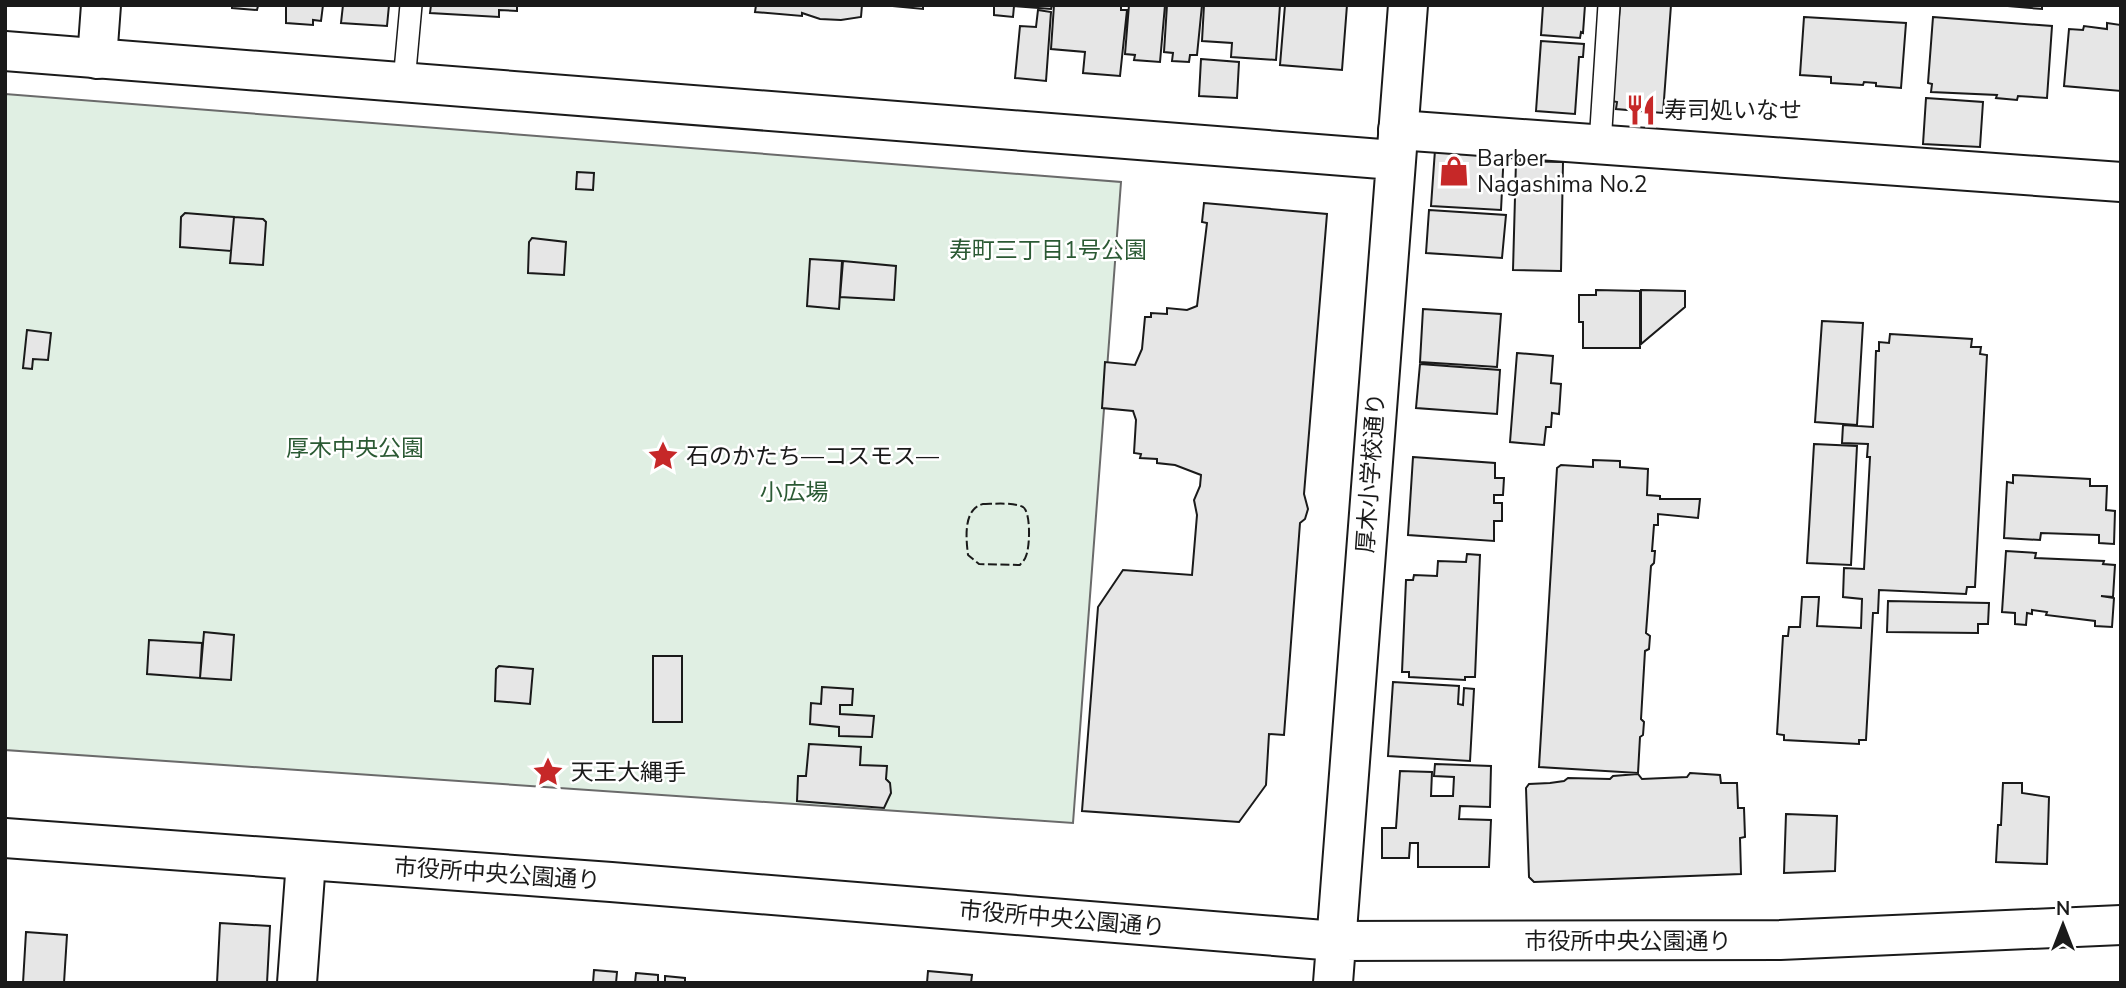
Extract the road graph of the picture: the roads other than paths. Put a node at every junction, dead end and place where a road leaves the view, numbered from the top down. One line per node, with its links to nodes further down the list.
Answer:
1 (101, 5): 6 (street)
2 (411, 5): 7 (lane)
3 (1408, 5): 9 (street, 厚木小学校通り)
4 (1609, 5): 8 (lane)
5 (5, 51): 6 (street)
6 (97, 59): 7 (street)
7 (404, 82): 9 (street)
8 (1600, 144): 9 (street); 10 (street)
9 (1396, 145): 14 (street, 厚木小学校通り)
10 (2121, 183)
11 (5, 838): 12 (street, 市役所中央公園通り)
12 (306, 861): 14 (street, 市役所中央公園通り); 15 (street)
13 (2121, 925): 14 (street, 市役所中央公園通り)
14 (1336, 941): 16 (street, 厚木小学校通り)
15 (297, 983)
16 (1333, 983)

